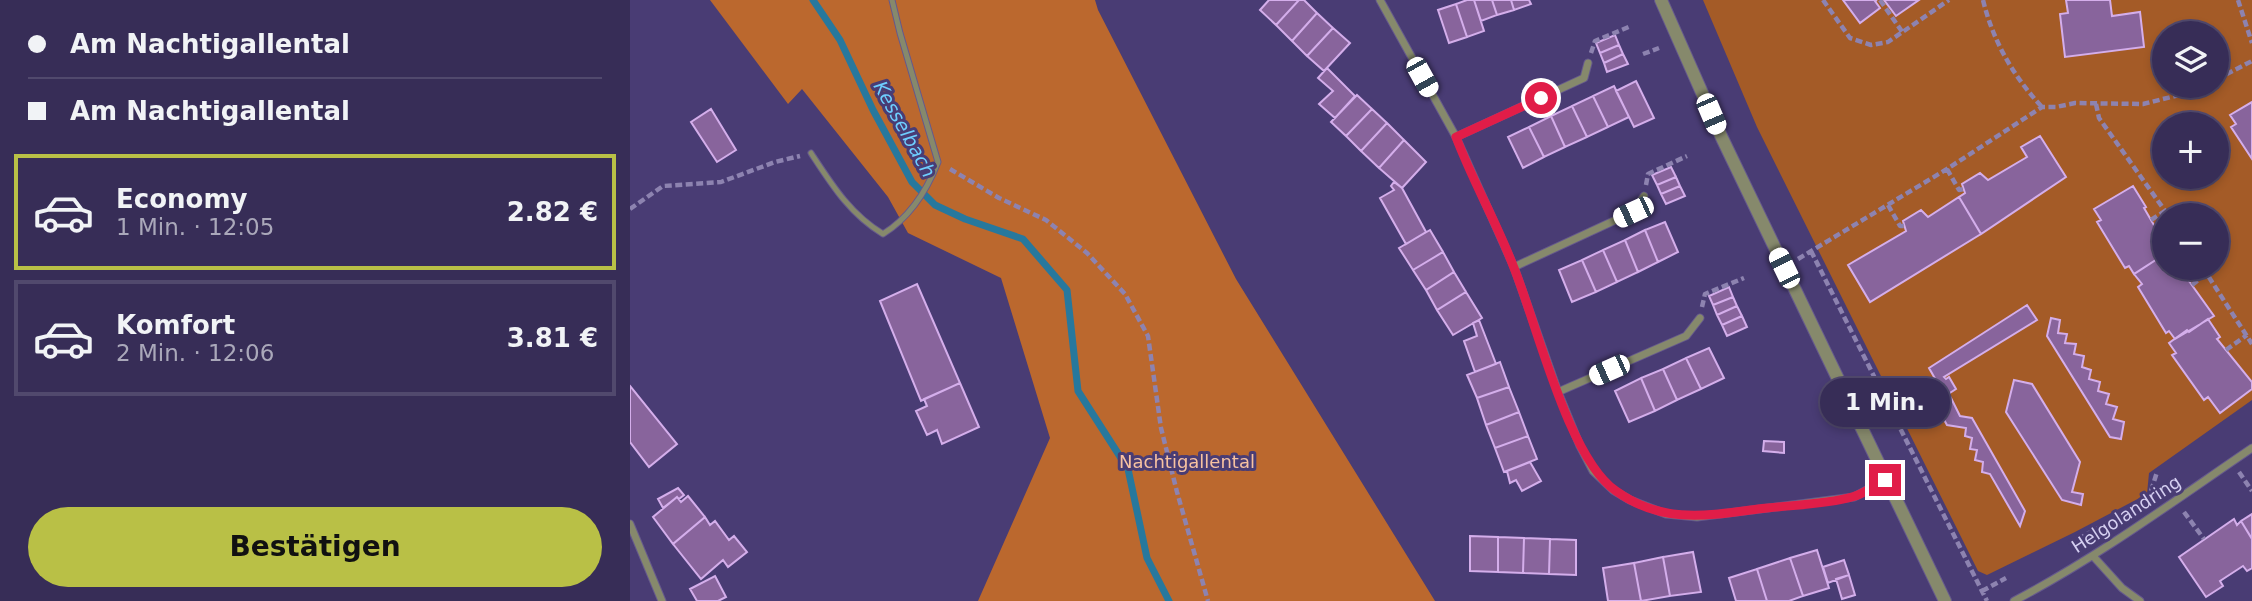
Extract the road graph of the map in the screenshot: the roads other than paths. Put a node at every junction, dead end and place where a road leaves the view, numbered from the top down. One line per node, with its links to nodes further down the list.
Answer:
1 (892, 0): 6 (lane)
2 (1380, 0): 5 (street)
3 (1662, 0): 12 (street)
4 (1588, 64): 5 (street)
5 (1456, 137): 8 (street)
6 (811, 153)
7 (1644, 196): 8 (street)
8 (1514, 267): 10 (street)
9 (1700, 318): 10 (street)
10 (1558, 392): 12 (street)
11 (2252, 448): 15 (street, Helgolandring)
12 (1885, 480): 17 (street)
13 (630, 524): 14 (street)
14 (633, 539): 16 (street)
15 (2093, 556): 18 (street, Helgolandring); 19 (street)
16 (662, 601)
17 (1945, 601)
18 (2014, 601)
19 (2140, 601)

